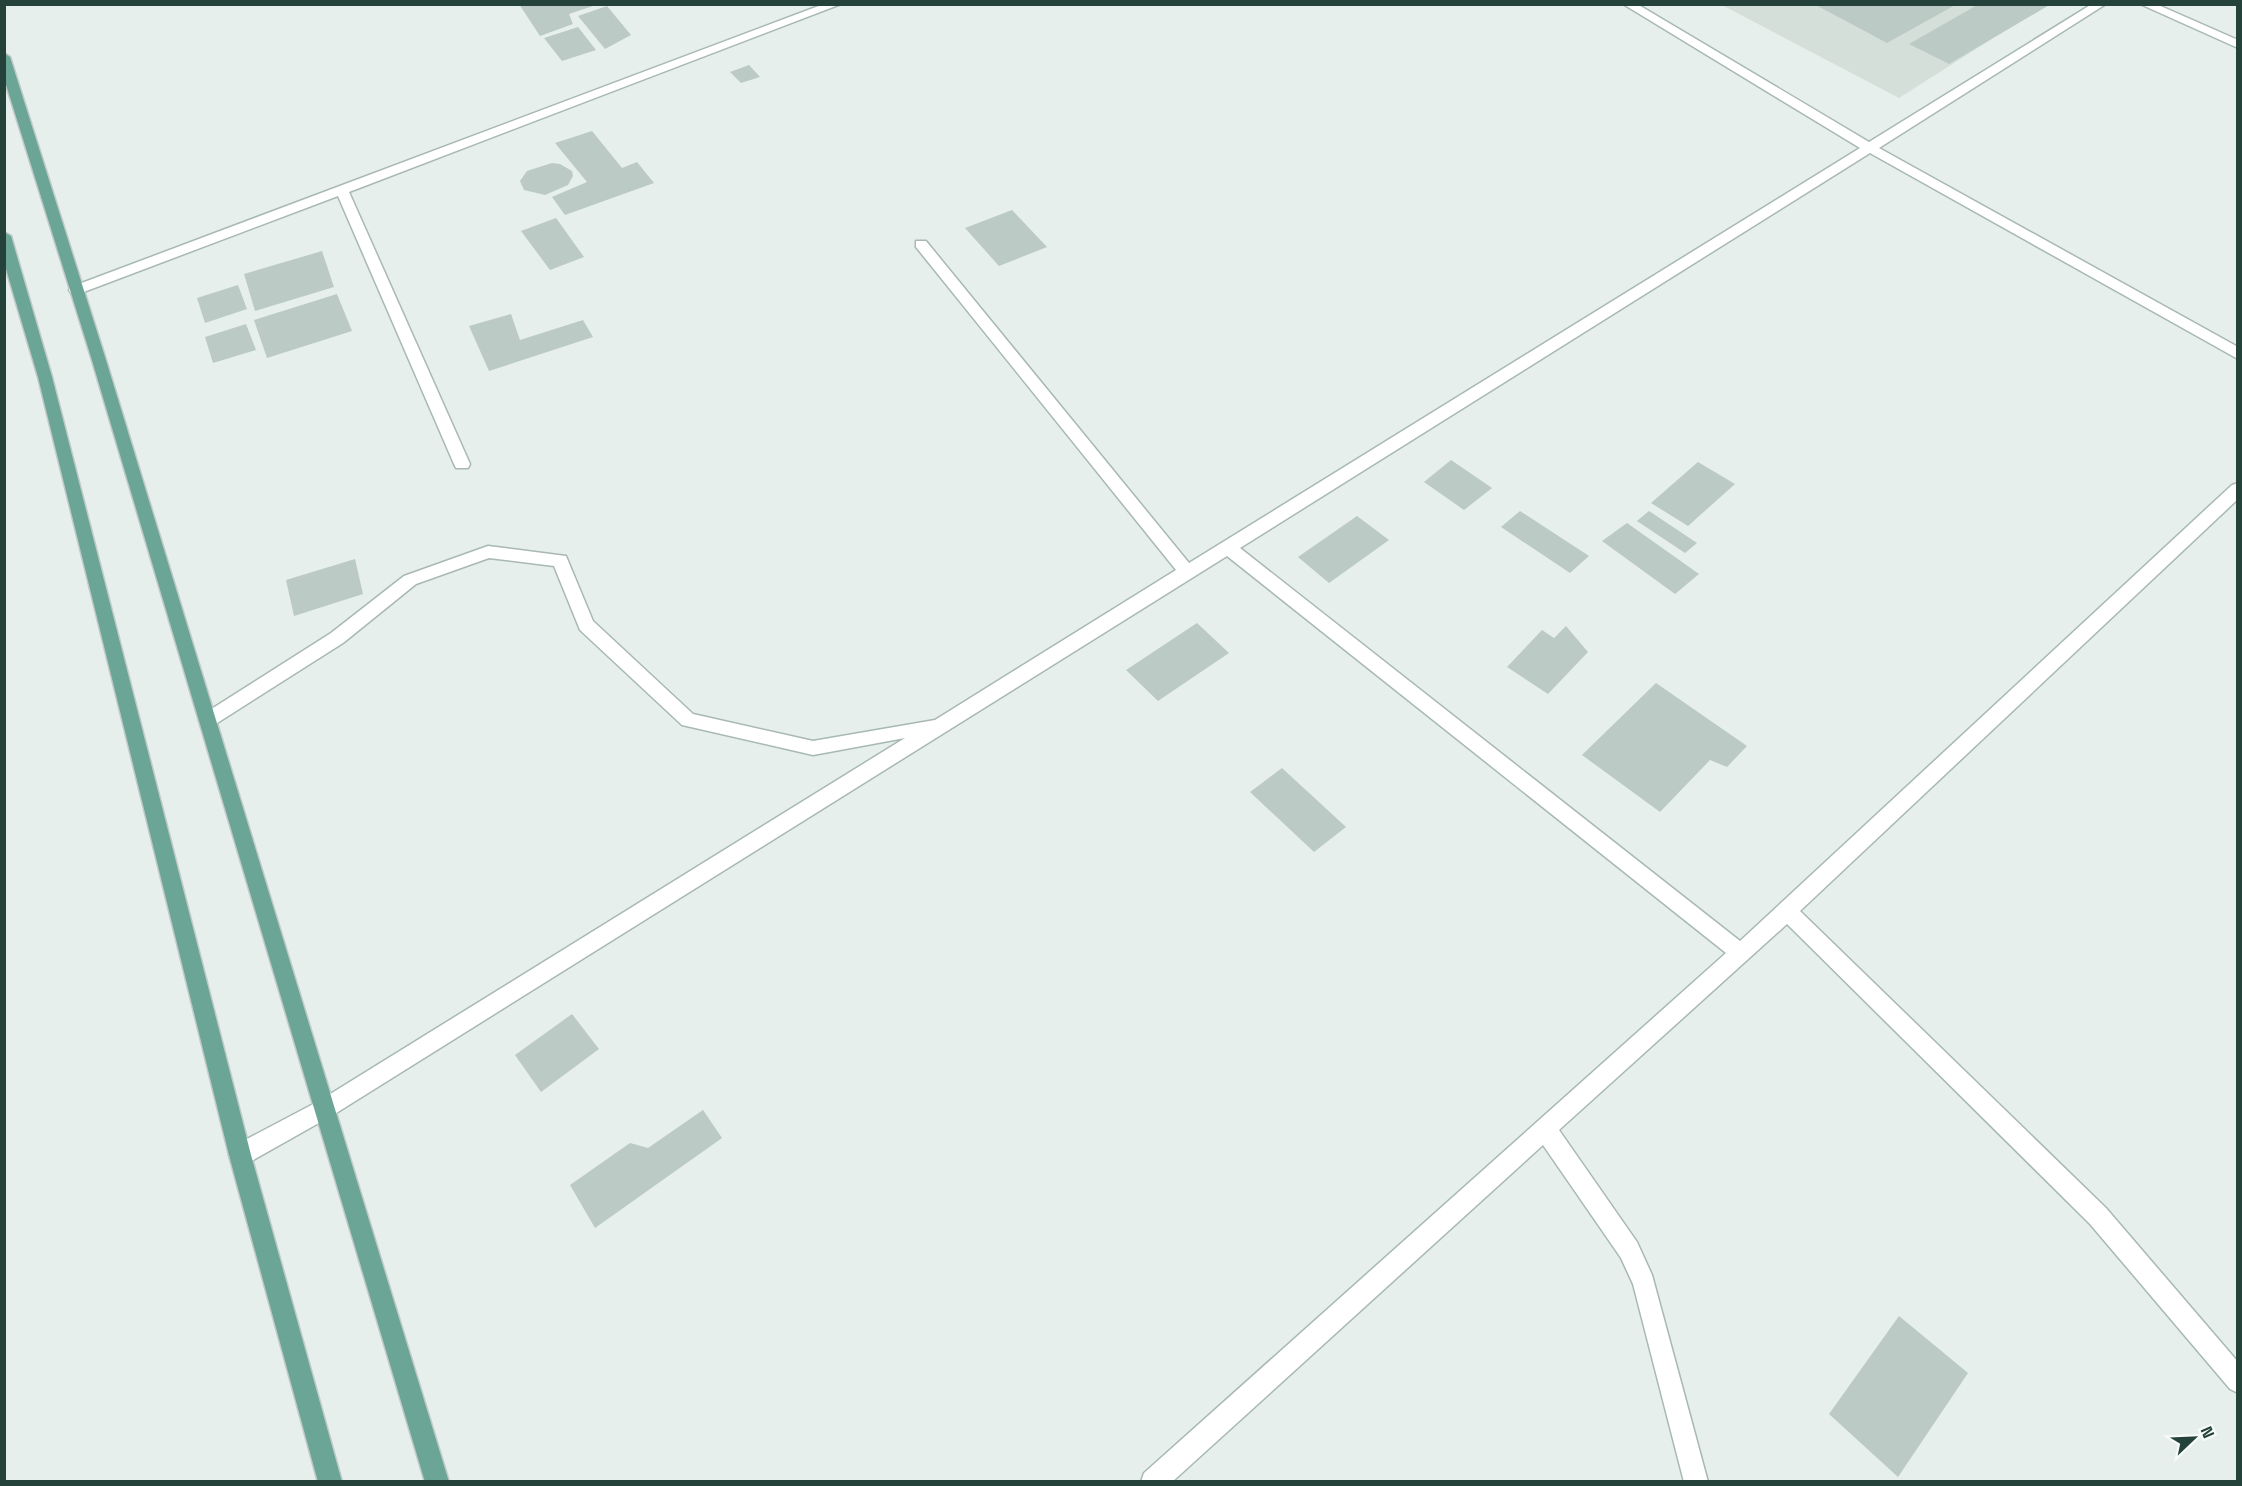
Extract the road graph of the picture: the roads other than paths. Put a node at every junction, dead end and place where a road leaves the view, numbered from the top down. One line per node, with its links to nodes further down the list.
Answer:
1 (836, 4): 9 (street)
2 (1628, 4): 8 (street)
3 (2101, 4): 8 (street)
4 (2145, 4): 5 (street)
5 (2238, 45)
6 (4, 57): 7 (main road)
7 (10, 93): 12 (main road)
8 (1870, 148): 13 (street); 16 (street)
9 (342, 190): 12 (street); 14 (street)
10 (4, 236): 24 (main road)
11 (921, 244): 17 (street)
12 (76, 290): 18 (main road)
13 (2238, 354)
14 (462, 464)
15 (2238, 489): 20 (street)
16 (1227, 547): 17 (street); 21 (street)
17 (1187, 572): 19 (street)
18 (208, 720): 19 (street); 22 (main road)
19 (943, 724): 22 (street)
20 (1787, 911): 21 (street); 25 (street)
21 (1741, 953): 23 (street)
22 (326, 1108): 24 (street); 27 (main road)
23 (1545, 1129): 28 (street); 29 (street)
24 (240, 1155): 26 (main road)
25 (2238, 1381)
26 (330, 1482)
27 (437, 1482)
28 (1153, 1482)
29 (1696, 1482)

